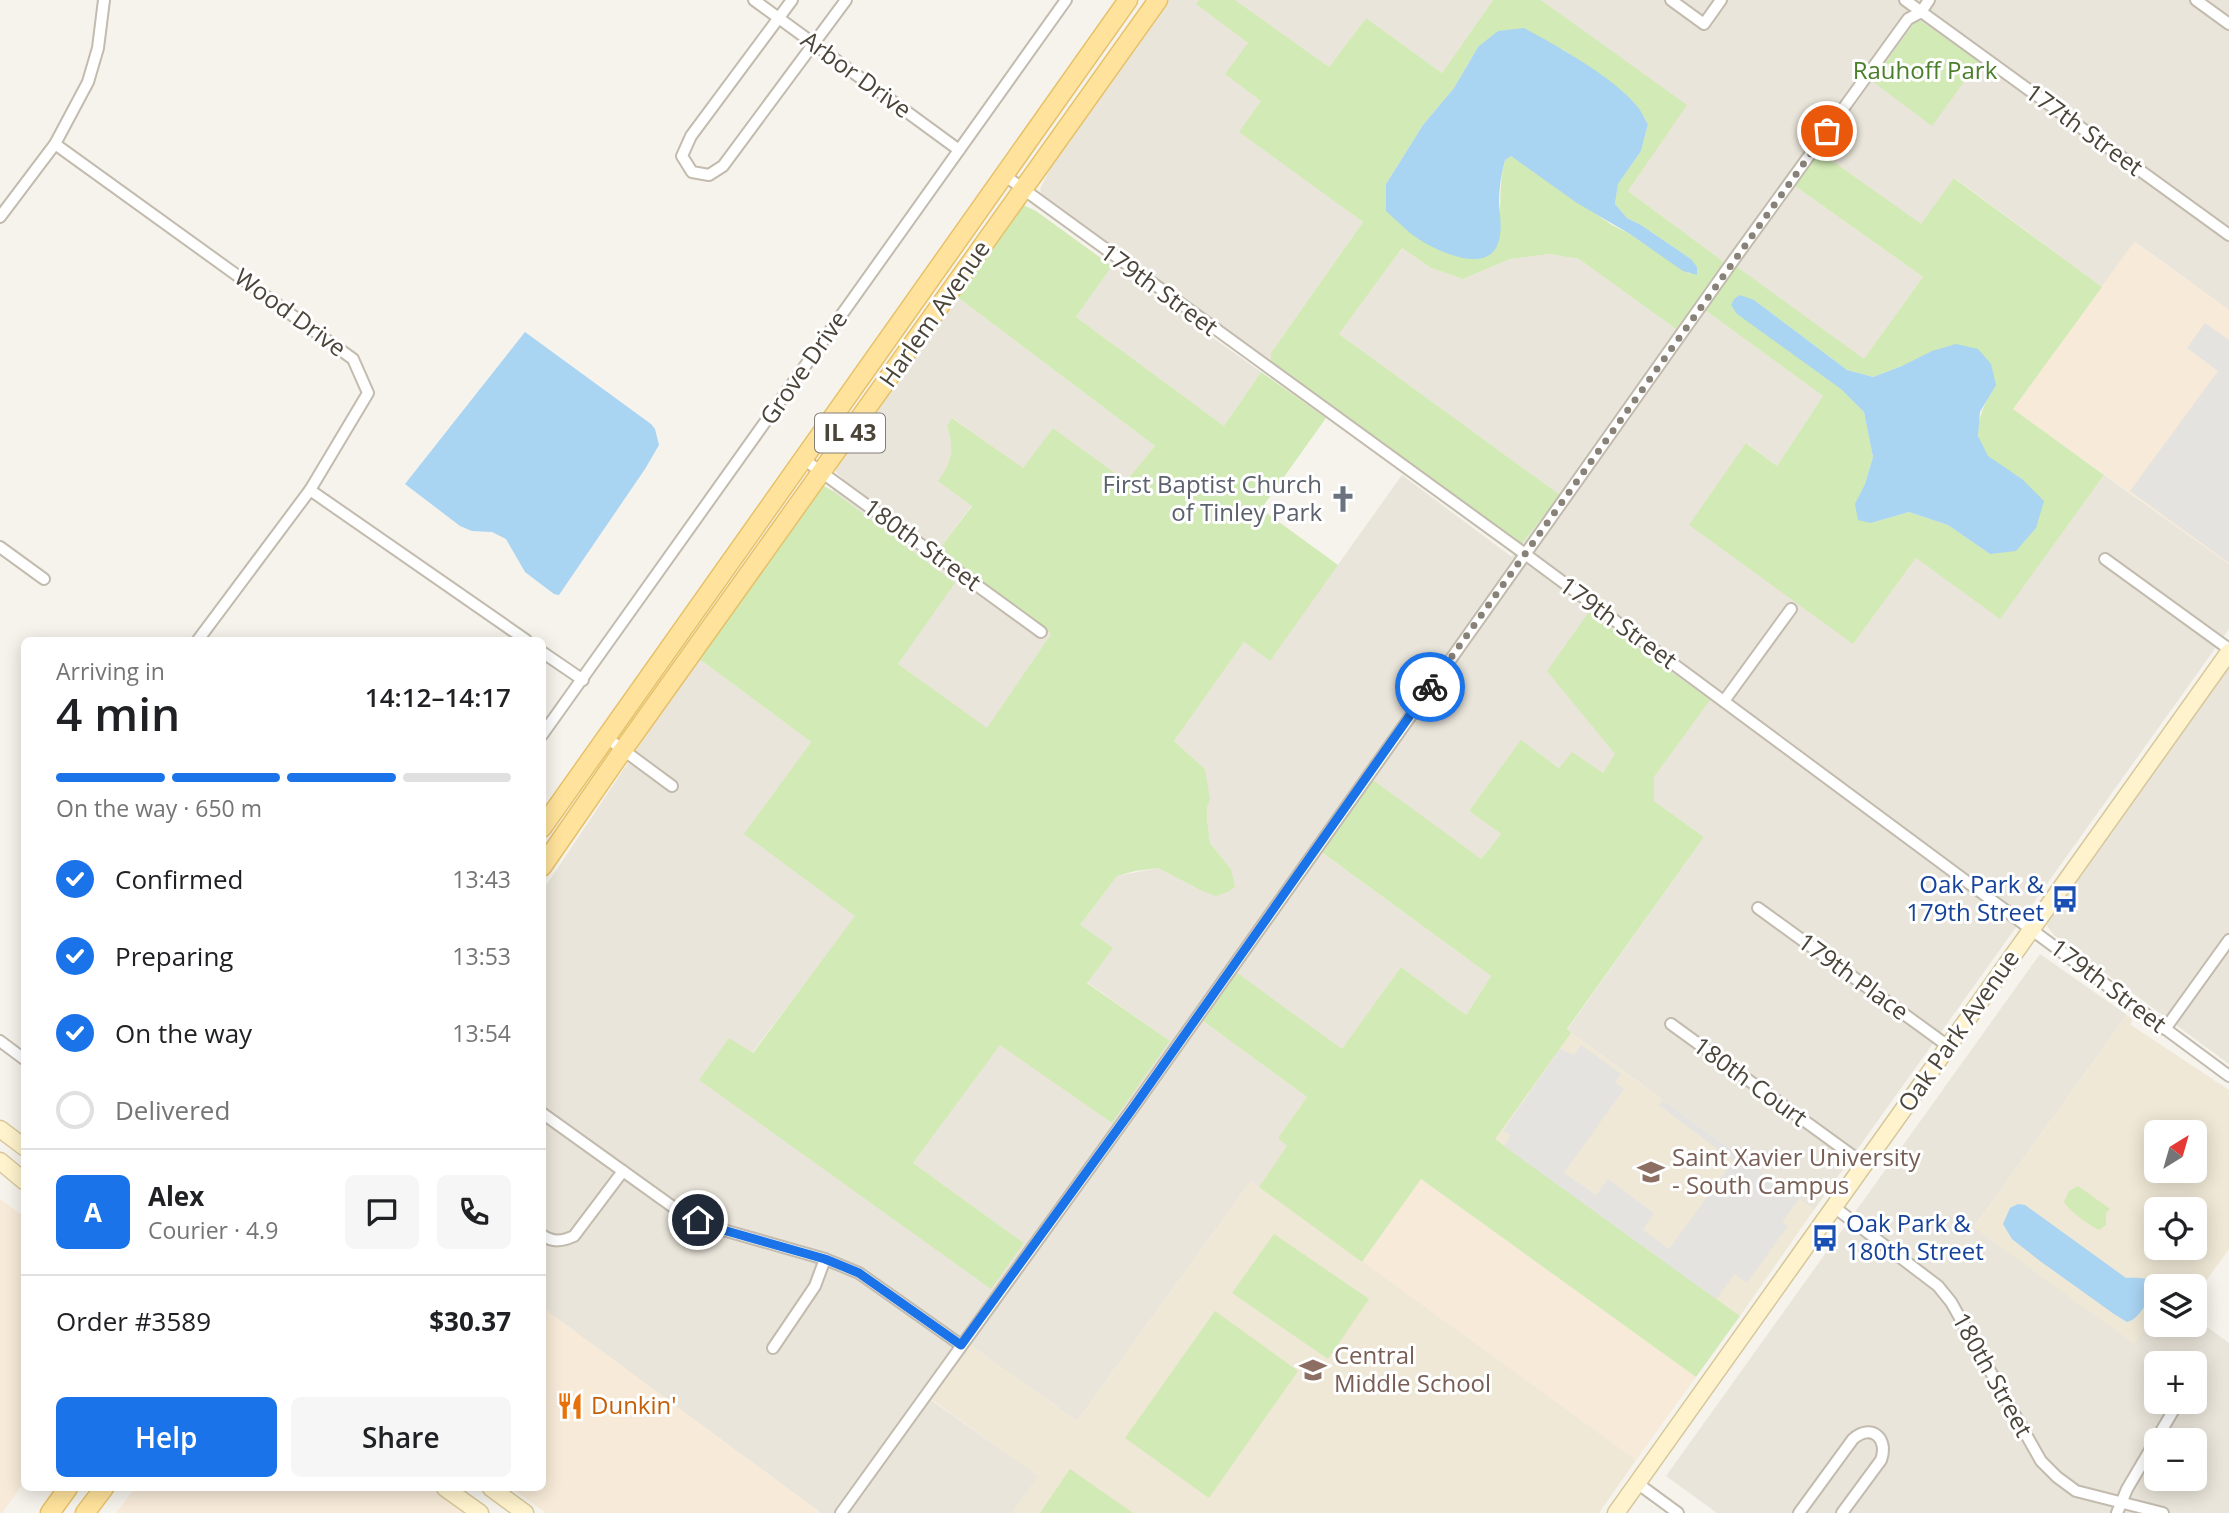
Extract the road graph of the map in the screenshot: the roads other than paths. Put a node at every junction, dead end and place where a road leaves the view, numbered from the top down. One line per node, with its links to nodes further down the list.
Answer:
1 (104, 0): 17 (street)
2 (754, 0): 14 (street, Arbor Drive)
3 (792, 0): 14 (street)
4 (846, 0): 16 (street)
5 (1066, 0): 18 (street, Grove Drive)
6 (1128, 0): 19 (main road, Harlem Avenue / IL 43)
7 (1158, 0): 20 (main road, Harlem Avenue / IL 43)
8 (1671, 0): 9 (street)
9 (1721, 0)
10 (1905, 0): 13 (street, 177th Street)
11 (1929, 0): 13 (street)
12 (2196, 0): 15 (street)
13 (1921, 12): 22 (street, 177th Street); 27 (street)
14 (779, 18): 16 (street, Arbor Drive); 16 (street)
15 (2229, 23)
16 (814, 44): 18 (street, Arbor Drive)
17 (55, 144): 21 (street); 25 (street, Wood Drive)
18 (958, 149): 36 (street, Grove Drive)
19 (1004, 175): 20 (street, 179th Street); 23 (main road, Harlem Avenue / IL 43)
20 (1023, 190): 24 (main road, Harlem Avenue / IL 43); 27 (street, 179th Street)
21 (0, 217)
22 (2229, 234)
23 (802, 458): 24 (street, 180th Street); 39 (main road, Harlem Avenue / IL 43)
24 (822, 472): 31 (street, 180th Street); 40 (main road, Harlem Avenue / IL 43)
25 (310, 490): 32 (street, Wood Drive); 33 (street)
26 (0, 547): 29 (street)
27 (1525, 554): 37 (street, 179th Street); 63 (street)
28 (2105, 559): 34 (street)
29 (44, 579)
30 (1791, 608): 37 (street)
31 (1041, 632)
32 (200, 637)
33 (522, 637)
34 (2229, 650): 45 (street, Oak Park Avenue)
35 (546, 655): 36 (street)
36 (583, 680): 38 (street, Grove Drive)
37 (1724, 701): 45 (street, 179th Street)
38 (546, 730)
39 (607, 738): 40 (street); 42 (main road, Harlem Avenue / IL 43)
40 (623, 750): 41 (street); 43 (main road, Harlem Avenue / IL 43)
41 (672, 786)
42 (546, 822)
43 (546, 861)
44 (1758, 908): 50 (street, 179th Place)
45 (2032, 929): 48 (street, 179th Street); 50 (street, Oak Park Avenue)
46 (2229, 940): 48 (street)
47 (1671, 1024): 57 (street, 180th Court)
48 (2165, 1029): 52 (street, 179th Street)
49 (0, 1041): 51 (street)
50 (1948, 1046): 57 (street, Oak Park Avenue)
51 (21, 1057)
52 (2229, 1076)
53 (546, 1118): 58 (street)
54 (0, 1129): 55 (street)
55 (21, 1145)
56 (0, 1161): 59 (street)
57 (1864, 1164): 60 (street, Oak Park Avenue)
58 (623, 1171): 61 (street); 62 (street)
59 (21, 1178)
60 (1834, 1207): 66 (street, Oak Park Avenue); 71 (street, 180th Street)
61 (546, 1237)
62 (825, 1259): 63 (street); 64 (street)
63 (961, 1345): 76 (street)
64 (773, 1348)
65 (2171, 1414): 71 (street)
66 (1637, 1483): 77 (street, Oak Park Avenue); 78 (street)
67 (66, 1491): 72 (main road)
68 (102, 1491): 73 (main road)
69 (449, 1491): 74 (street)
70 (495, 1491): 75 (street)
71 (2119, 1508): 81 (street, 180th Street)
72 (50, 1513)
73 (85, 1513)
74 (480, 1513)
75 (525, 1513)
76 (841, 1513)
77 (1616, 1513)
78 (1678, 1513)
79 (1799, 1513): 80 (street)
80 (1842, 1513)
81 (2163, 1513)

